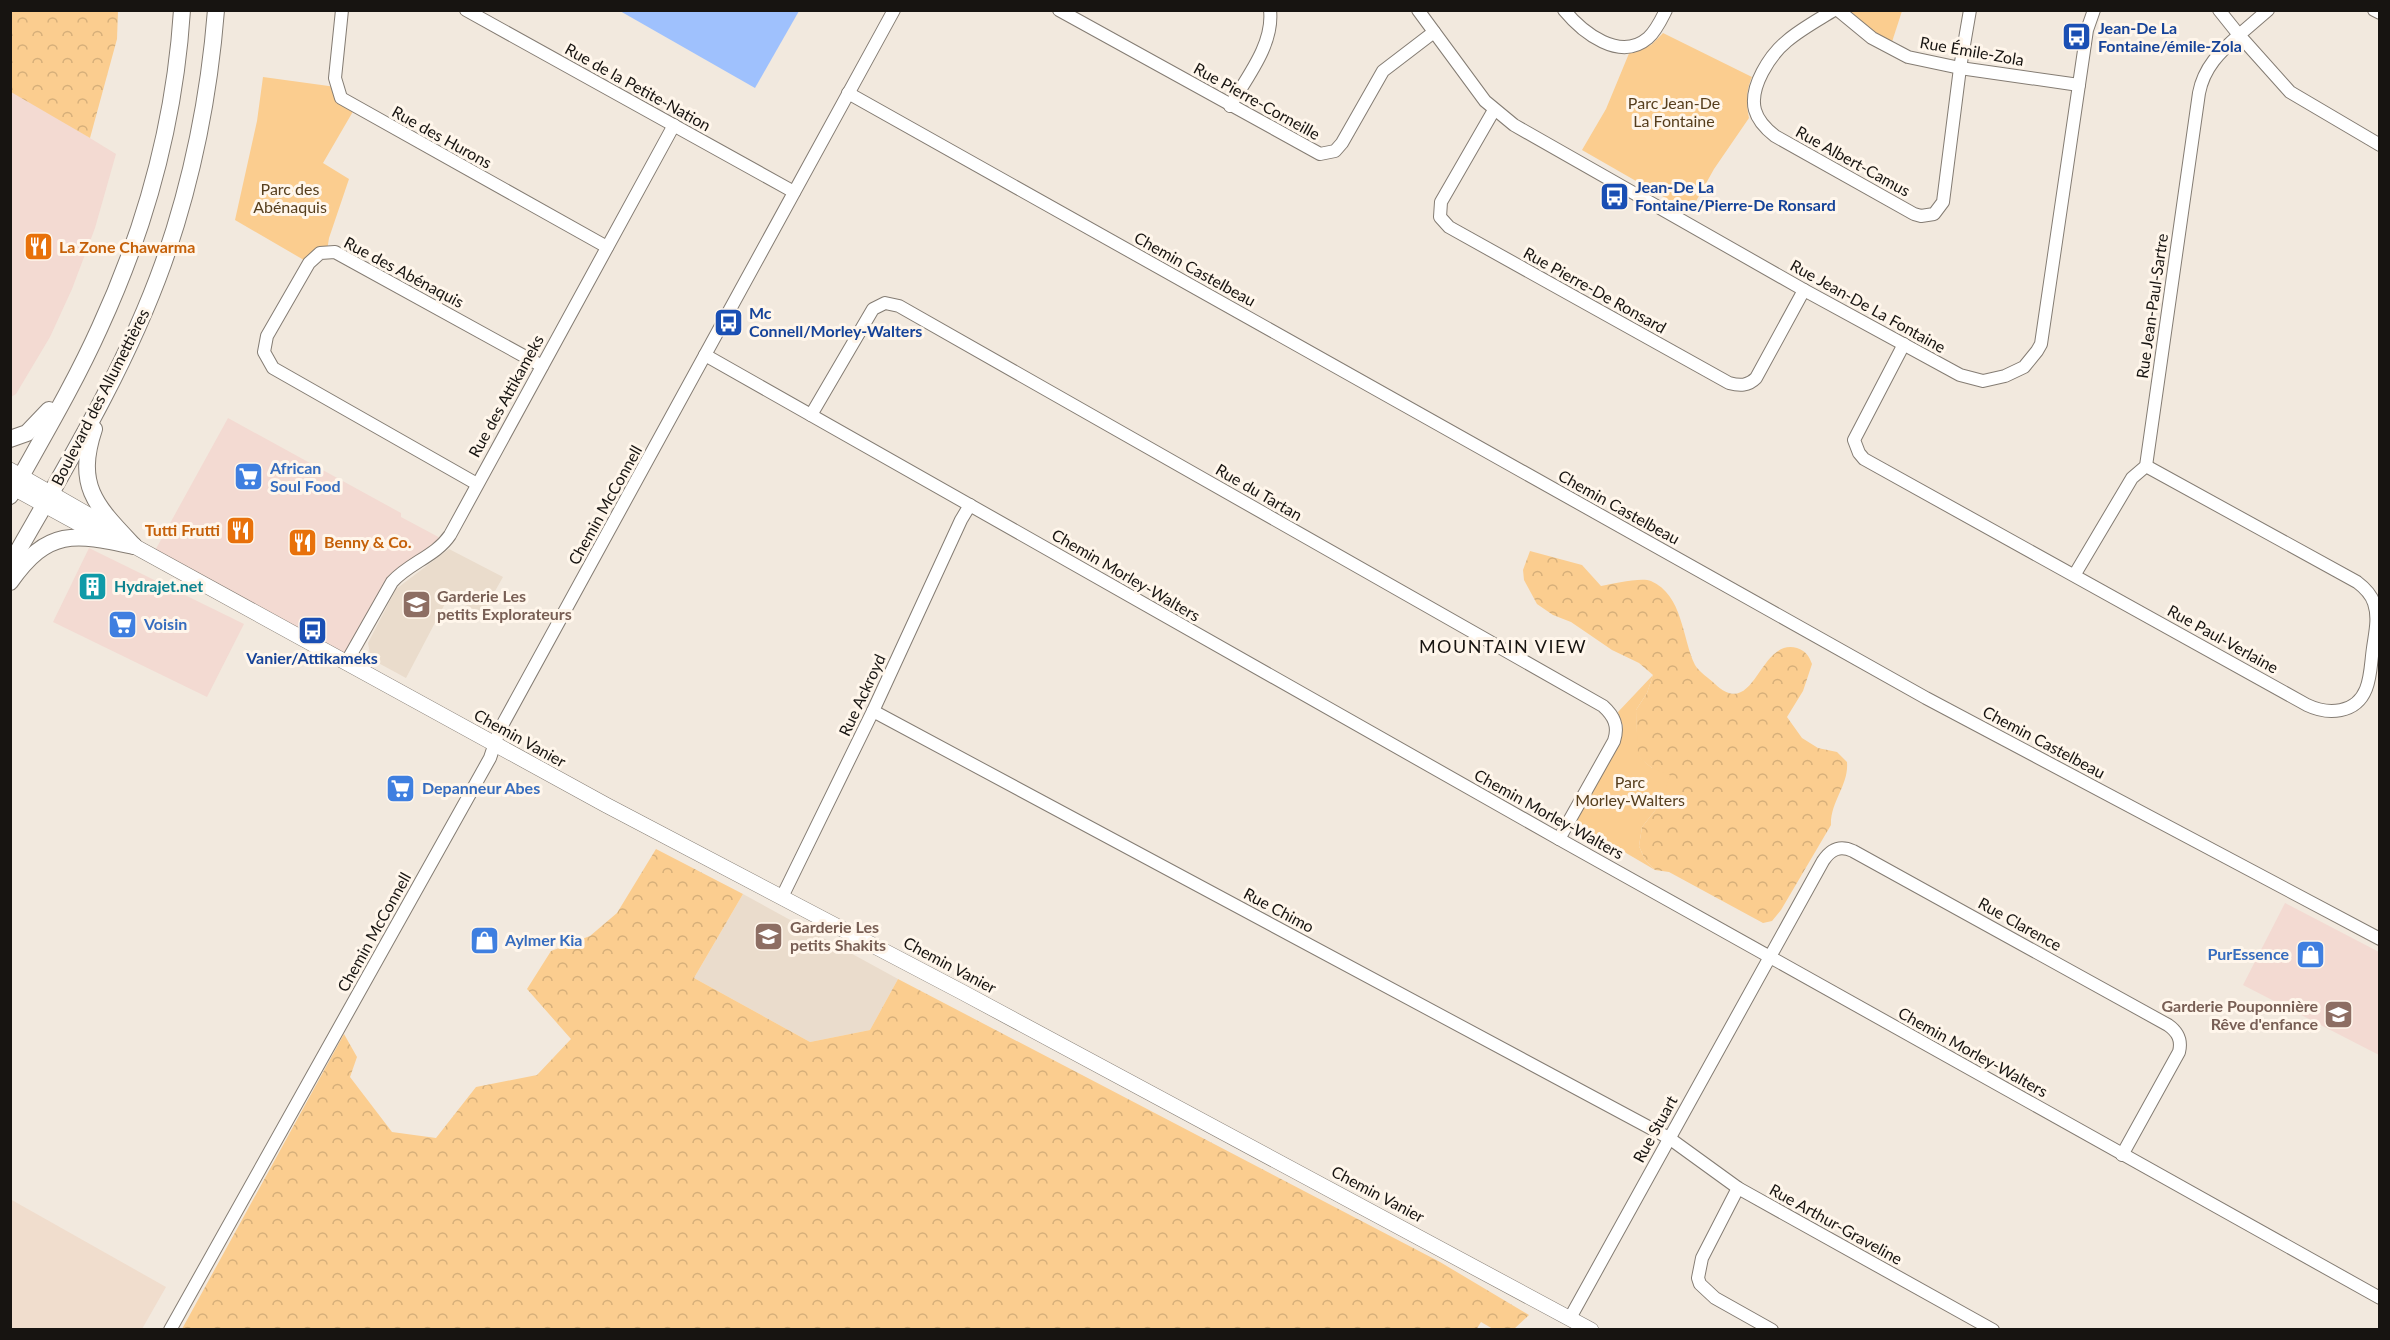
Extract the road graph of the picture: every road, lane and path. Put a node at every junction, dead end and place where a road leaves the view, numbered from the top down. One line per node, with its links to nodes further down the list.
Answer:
1 (182, 10): 33 (highway, Boulevard des Allumettières)
2 (216, 10): 34 (highway, Boulevard des Allumettières)
3 (342, 10): 28 (street, Rue des Hurons)
4 (466, 10): 25 (street, Rue de la Petite-Nation)
5 (894, 10): 22 (street, Chemin McConnell)
6 (1059, 10): 23 (street, Rue Pierre-Corneille)
7 (1270, 10): 23 (street)
8 (1418, 10): 18 (street, Rue Jean-De La Fontaine)
9 (1564, 10): 10 (street)
10 (1666, 10)
11 (1836, 10): 20 (street, Rue Émile-Zola); 20 (street, Rue Albert-Camus)
12 (1970, 10): 20 (street)
13 (2094, 10): 21 (street, Rue Jean-De La Fontaine)
14 (2219, 10): 19 (street)
15 (2268, 10): 19 (street, Rue Jean-Paul-Sartre)
16 (2374, 10): 17 (street)
17 (2379, 14)
18 (1434, 32): 23 (street, Rue Pierre-Corneille); 24 (street, Rue Jean-De La Fontaine)
19 (2238, 35): 26 (street); 37 (street, Rue Jean-Paul-Sartre)
20 (1960, 68): 21 (street, Rue Émile-Zola)
21 (2079, 85): 30 (street, Rue Jean-De La Fontaine)
22 (848, 93): 27 (street, Chemin McConnell); 51 (street, Chemin Castelbeau)
23 (1230, 106)
24 (1494, 110): 29 (street, Rue Jean-De La Fontaine); 29 (street, Rue Pierre-De Ronsard)
25 (674, 125): 27 (street, Rue de la Petite-Nation); 28 (street, Rue des Attikameks)
26 (2379, 145)
27 (794, 192): 31 (street, Chemin McConnell)
28 (608, 247): 32 (street, Rue des Attikameks)
29 (1804, 290): 30 (street, Rue Jean-De La Fontaine)
30 (1904, 344): 44 (street, Rue Paul-Verlaine)
31 (705, 355): 35 (street, Chemin Morley-Walters); 48 (street, Chemin McConnell)
32 (542, 366): 39 (street, Rue des Attikameks); 39 (street, Rue des Abénaquis)
33 (73, 381): 36 (highway); 38 (highway, Boulevard des Allumettières)
34 (107, 390): 40 (highway, Boulevard des Allumettières); 42 (highway)
35 (811, 415): 41 (street, Chemin Morley-Walters); 49 (street, Rue du Tartan)
36 (10, 439)
37 (2146, 466): 44 (street); 44 (street, Rue Paul-Verlaine)
38 (13, 484): 40 (main road, Chemin Vanier)
39 (477, 484): 46 (street, Rue des Attikameks)
40 (48, 499): 42 (main road, Chemin Vanier); 43 (highway, Boulevard des Allumettières)
41 (970, 505): 47 (street, Rue Ackroyd); 49 (street, Chemin Morley-Walters)
42 (134, 546): 45 (highway); 46 (main road, Chemin Vanier)
43 (10, 565)
44 (2075, 574)
45 (10, 582)
46 (346, 663): 48 (main road, Chemin Vanier)
47 (873, 711): 50 (street, Rue Ackroyd); 53 (street, Rue Chimo)
48 (494, 745): 50 (main road, Chemin Vanier); 59 (street, Chemin McConnell)
49 (1559, 839): 52 (street, Chemin Morley-Walters)
50 (782, 897): 57 (main road, Chemin Vanier)
51 (2379, 939)
52 (1770, 957): 53 (street, Rue Stuart); 54 (street, Chemin Morley-Walters); 54 (street, Rue Clarence)
53 (1669, 1138): 55 (street, Rue Arthur-Graveline); 57 (street, Rue Stuart)
54 (2122, 1155): 56 (street, Chemin Morley-Walters)
55 (1738, 1188): 58 (street, Rue Arthur-Graveline); 61 (street)
56 (2379, 1298)
57 (1570, 1318): 60 (main road, Chemin Vanier)
58 (1988, 1328)
59 (170, 1329)
60 (1591, 1329)
61 (1772, 1329)

